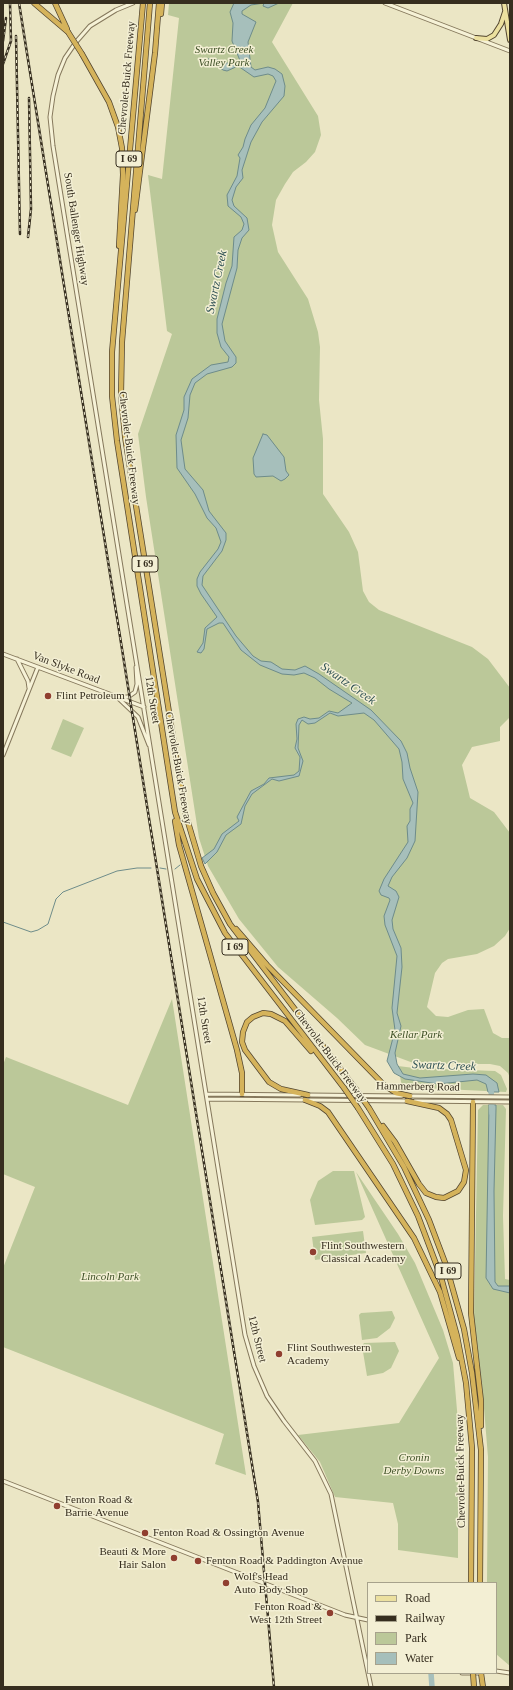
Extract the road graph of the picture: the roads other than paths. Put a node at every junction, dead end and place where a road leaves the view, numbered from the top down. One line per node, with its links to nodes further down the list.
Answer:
1 (34, 3): 11 (highway)
2 (56, 3): 11 (highway)
3 (133, 3): 18 (street, South Ballenger Highway)
4 (143, 3): 17 (highway, Chevrolet-Buick Freeway / I 69)
5 (159, 3): 15 (highway)
6 (162, 3): 15 (highway)
7 (385, 3): 12 (street)
8 (504, 3): 10 (main road)
9 (150, 4): 16 (highway, Chevrolet-Buick Freeway / I 69)
10 (505, 12): 12 (main road); 13 (main road)
11 (68, 32): 17 (highway, bridge)
12 (476, 38): 14 (street)
13 (510, 40)
14 (510, 51)
15 (155, 53): 16 (highway)
16 (127, 281): 29 (highway, Chevrolet-Buick Freeway / I 69)
17 (116, 309): 28 (highway, Chevrolet-Buick Freeway / I 69)
18 (110, 493): 19 (street, 12th Street)
19 (135, 648): 24 (street); 25 (street, 12th Street)
20 (3, 654): 21 (street, Van Slyke Road)
21 (17, 659): 22 (street, Van Slyke Road); 23 (street)
22 (38, 667): 23 (street); 24 (street, Van Slyke Road)
23 (29, 689): 27 (street)
24 (116, 697): 25 (street, Van Slyke Road); 26 (street)
25 (144, 707): 26 (street, 12th Street)
26 (151, 749): 31 (street, 12th Street)
27 (3, 755)
28 (175, 812): 30 (highway, Chevrolet-Buick Freeway / I 69); 32 (highway)
29 (225, 917): 34 (highway); 43 (highway, Chevrolet-Buick Freeway / I 69, bridge)
30 (325, 1065): 33 (highway); 44 (highway, Chevrolet-Buick Freeway / I 69, bridge)
31 (206, 1094): 32 (street, Hammerberg Road); 37 (street, 12th Street)
32 (242, 1094): 33 (street, Hammerberg Road); 38 (street)
33 (308, 1095): 34 (street, Hammerberg Road)
34 (410, 1096): 35 (street, Hammerberg Road)
35 (468, 1096): 36 (street, Hammerberg Road); 41 (street)
36 (510, 1097)
37 (207, 1099): 38 (street, Hammerberg Road); 49 (street, 12th Street)
38 (247, 1099): 39 (street, Hammerberg Road)
39 (305, 1100): 40 (street, Hammerberg Road); 44 (highway)
40 (407, 1101): 41 (street, Hammerberg Road); 43 (highway)
41 (473, 1102): 42 (street, Hammerberg Road); 45 (highway)
42 (510, 1102)
43 (370, 1109): 45 (highway, Chevrolet-Buick Freeway / I 69)
44 (466, 1383): 47 (highway, Chevrolet-Buick Freeway / I 69)
45 (481, 1450): 48 (highway, Chevrolet-Buick Freeway / I 69)
46 (3, 1481): 49 (street)
47 (471, 1582)
48 (480, 1582)
49 (358, 1618): 50 (street); 51 (street, 12th Street)
50 (367, 1620)
51 (367, 1666)
52 (497, 1671): 53 (street)
53 (510, 1673)
54 (369, 1674): 57 (street, 12th Street)
55 (473, 1674): 58 (highway, bridge)
56 (480, 1674): 59 (highway)
57 (371, 1687)
58 (474, 1687)
59 (483, 1687)

